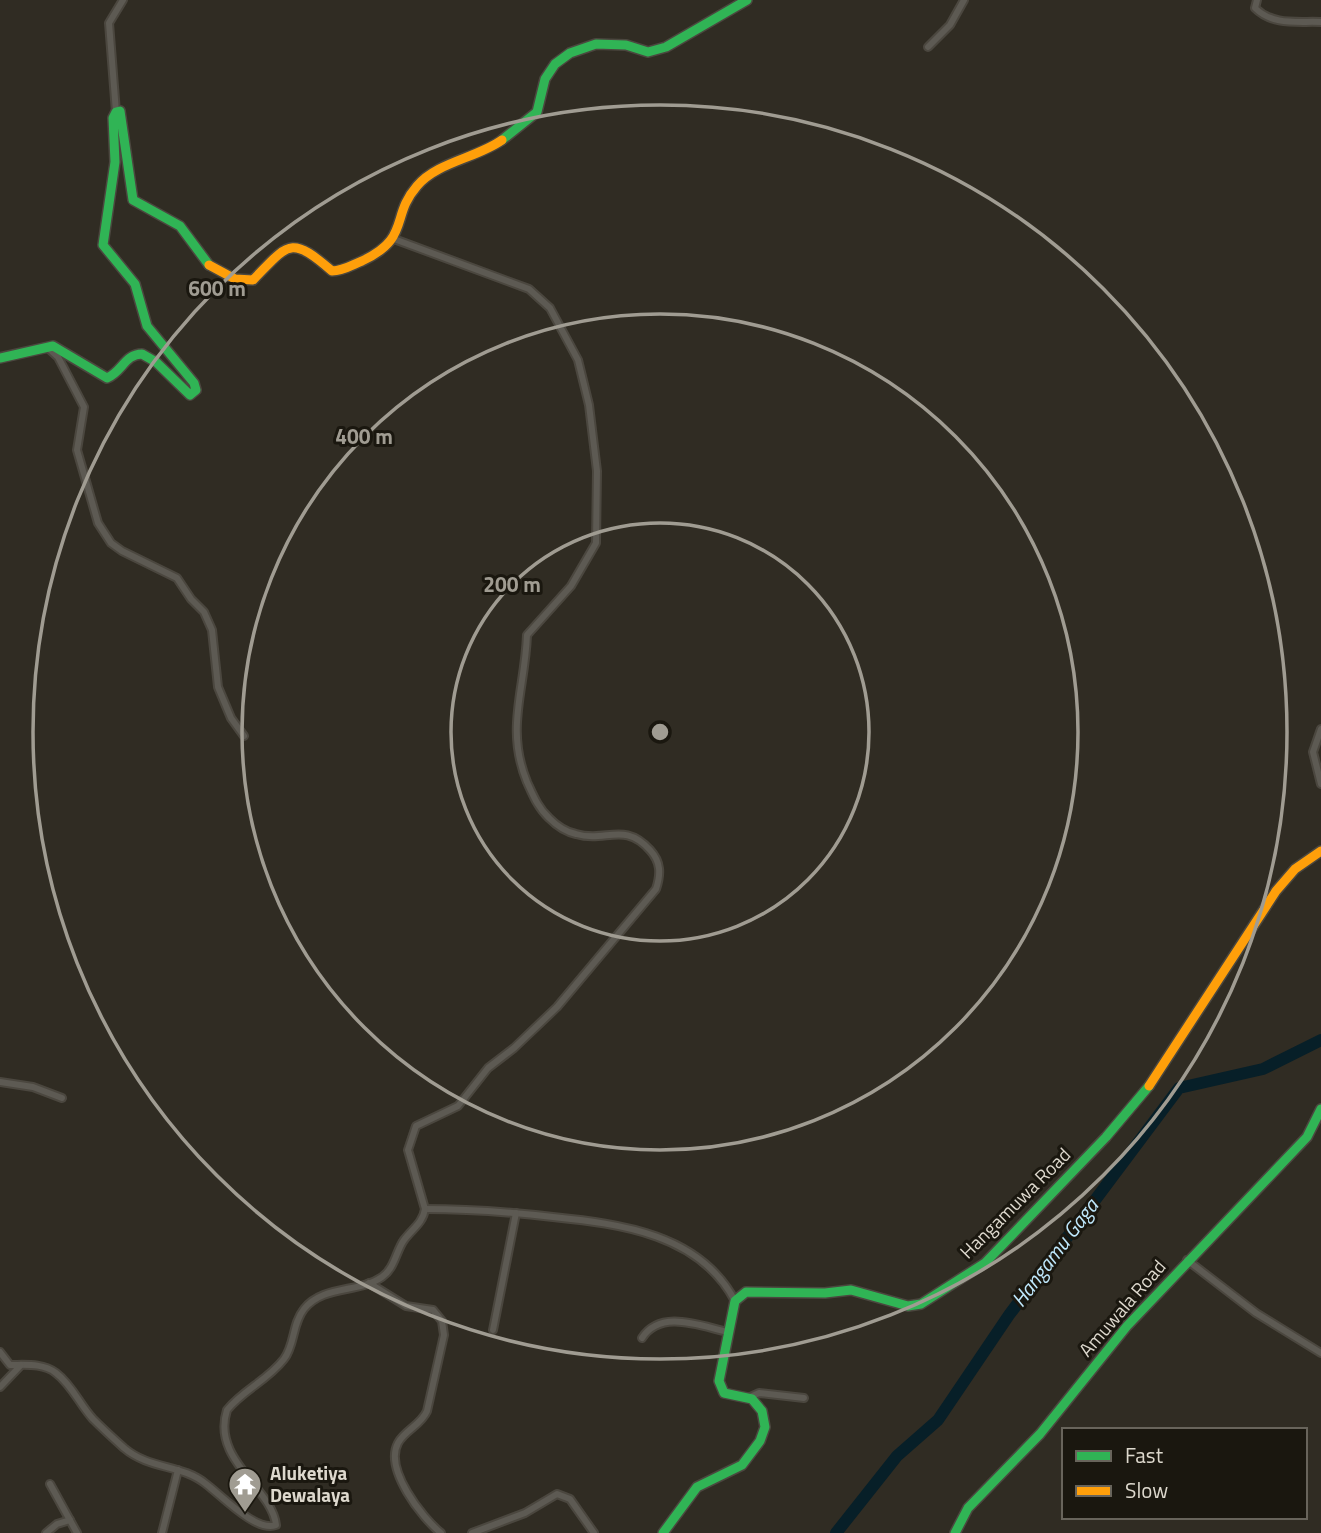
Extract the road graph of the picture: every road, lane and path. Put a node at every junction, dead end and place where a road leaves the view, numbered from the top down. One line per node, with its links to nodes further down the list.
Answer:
1 (123, 0): 7 (street)
2 (747, 0): 8 (street)
3 (964, 0): 6 (street)
4 (1257, 0): 5 (street)
5 (1321, 22)
6 (928, 47)
7 (116, 112): 8 (street); 9 (street)
8 (394, 239): 18 (street)
9 (47, 347): 10 (street); 12 (street)
10 (0, 358)
11 (1321, 729): 13 (street)
12 (244, 736)
13 (1321, 784)
14 (1321, 851): 22 (street, Hangamuwa Road)
15 (0, 1082): 16 (street)
16 (62, 1098)
17 (1321, 1109): 20 (street, Amuwala Road)
18 (425, 1209): 19 (street); 21 (street)
19 (516, 1213): 22 (street); 23 (street)
20 (1186, 1260): 27 (street); 42 (street, Amuwala Road)
21 (369, 1283): 32 (street); 38 (street)
22 (735, 1301): 24 (street)
23 (493, 1330)
24 (728, 1332): 25 (street); 30 (street)
25 (642, 1338)
26 (0, 1352): 28 (street)
27 (1321, 1353)
28 (21, 1365): 29 (street); 32 (street)
29 (0, 1387)
30 (747, 1398): 31 (street); 41 (street)
31 (804, 1398)
32 (178, 1470): 37 (street)
33 (50, 1484): 34 (street)
34 (70, 1520): 35 (street); 36 (street)
35 (46, 1533)
36 (77, 1533)
37 (162, 1533)
38 (441, 1533)
39 (472, 1533): 40 (street)
40 (594, 1533)
41 (663, 1533)
42 (955, 1533)

